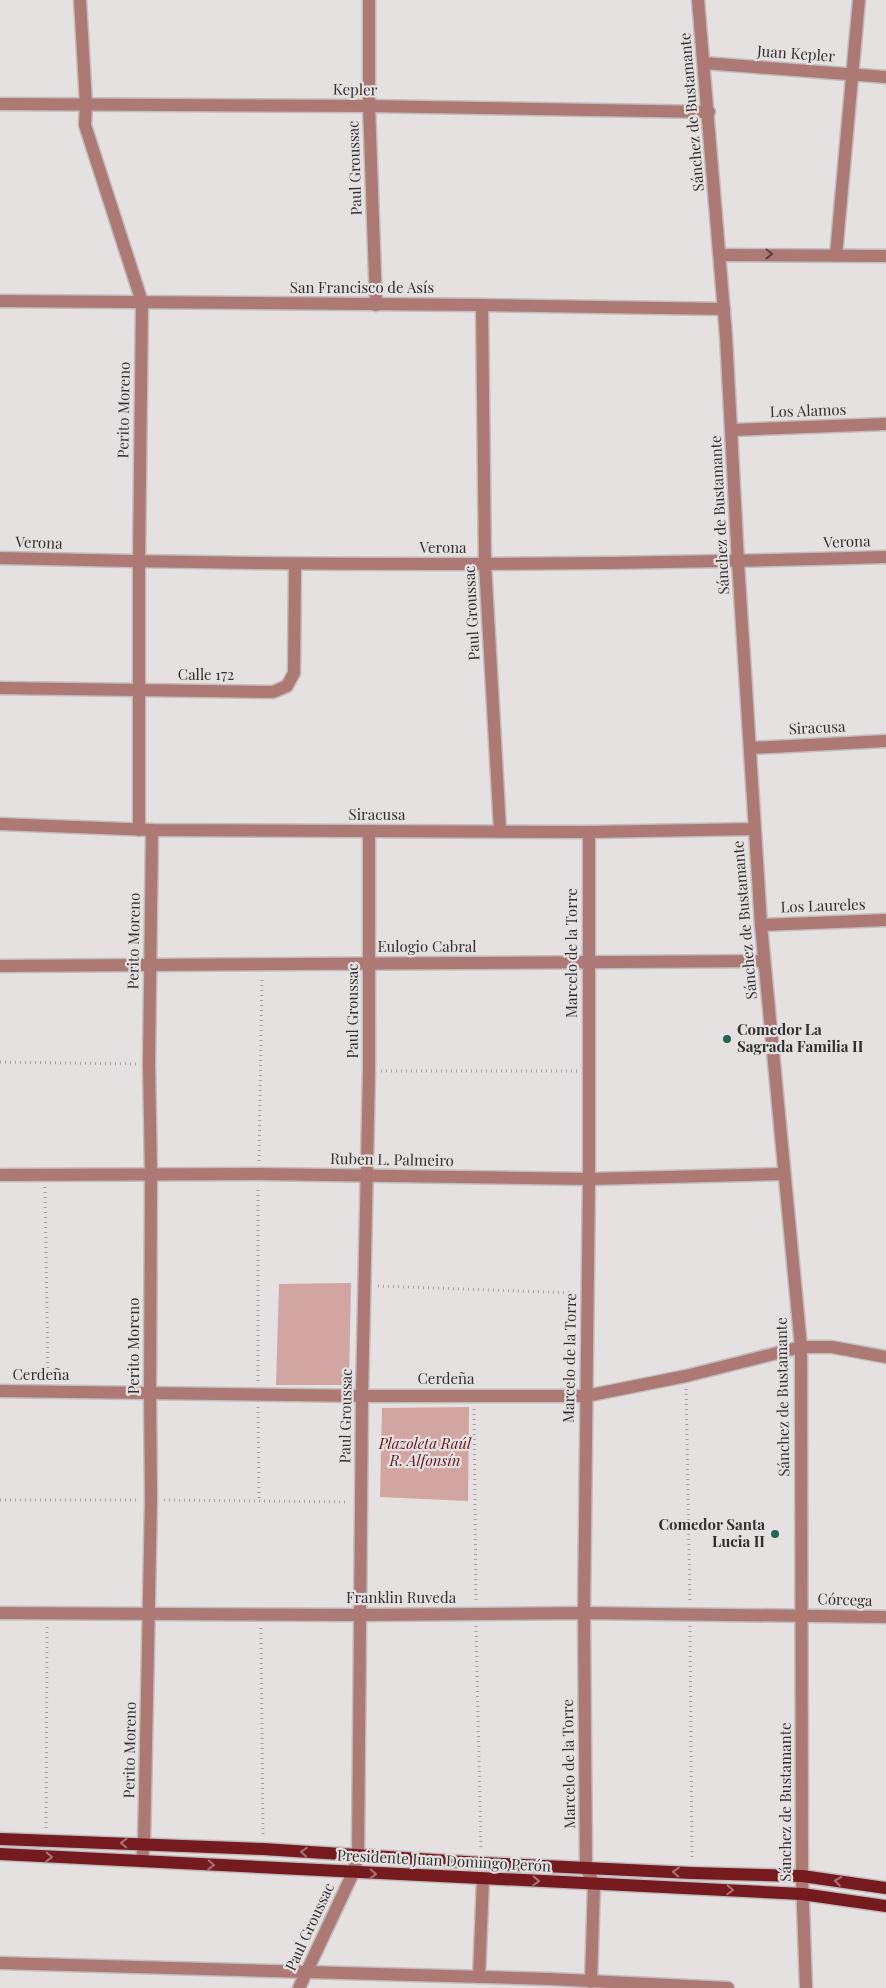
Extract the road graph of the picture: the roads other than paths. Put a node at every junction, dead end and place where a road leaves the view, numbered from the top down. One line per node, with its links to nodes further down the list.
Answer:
1 (80, 0): 9 (street, Perito Moreno)
2 (369, 0): 10 (street, Paul Groussac)
3 (698, 0): 5 (street, Sánchez de Bustamante)
4 (858, 0): 6 (street)
5 (704, 63): 6 (street, Juan Kepler); 11 (street, Sánchez de Bustamante)
6 (852, 74): 7 (street, Juan Kepler); 13 (street)
7 (886, 78)
8 (0, 104): 9 (street, Kepler)
9 (86, 104): 10 (street, Kepler); 16 (street, Perito Moreno)
10 (369, 106): 11 (street, Kepler); 17 (street, Paul Groussac)
11 (709, 112): 12 (street, Sánchez de Bustamante)
12 (720, 255): 13 (street, one-way to 13); 19 (street, Sánchez de Bustamante)
13 (836, 255): 14 (street)
14 (886, 256)
15 (0, 301): 16 (street, San Francisco de Asís)
16 (142, 302): 17 (street, San Francisco de Asís); 24 (street, Perito Moreno)
17 (376, 305): 18 (street, San Francisco de Asís)
18 (482, 305): 19 (street, San Francisco de Asís); 27 (street, Paul Groussac)
19 (724, 309): 21 (street, Sánchez de Bustamante)
20 (886, 424): 21 (street, Los Alamos)
21 (732, 430): 25 (street, Sánchez de Bustamante)
22 (0, 558): 24 (street, Verona)
23 (886, 558): 25 (street, Verona)
24 (139, 562): 26 (street, Verona); 29 (street, Perito Moreno)
25 (738, 562): 27 (street, Verona); 31 (street, Sánchez de Bustamante)
26 (295, 564): 27 (street, Verona); 29 (street, Calle 172)
27 (485, 564): 36 (street, Paul Groussac)
28 (0, 688): 29 (street, Calle 172)
29 (138, 691): 34 (street, Perito Moreno)
30 (886, 740): 31 (street, Siracusa)
31 (751, 748): 33 (street, Sánchez de Bustamante)
32 (0, 824): 34 (street, Siracusa)
33 (754, 829): 38 (street, Siracusa); 40 (street, Sánchez de Bustamante)
34 (138, 830): 35 (street, Siracusa)
35 (152, 830): 37 (street, Siracusa); 45 (street, Perito Moreno)
36 (500, 830): 37 (street, Siracusa); 38 (street, Siracusa)
37 (369, 831): 42 (street, Paul Groussac)
38 (589, 832): 43 (street, Marcelo de la Torre)
39 (886, 920): 40 (street, Los Laureles)
40 (761, 925): 41 (street, Sánchez de Bustamante)
41 (764, 961): 43 (street, Eulogio Cabral); 47 (street, Sánchez de Bustamante)
42 (369, 963): 43 (street, Eulogio Cabral); 45 (street, Eulogio Cabral); 49 (street, Paul Groussac)
43 (588, 963): 50 (street, Marcelo de la Torre)
44 (0, 966): 45 (street, Eulogio Cabral)
45 (150, 966): 46 (street, Perito Moreno)
46 (151, 1174): 48 (street, Ruben L. Palmeiro); 49 (street, Ruben L. Palmeiro); 54 (street, Perito Moreno)
47 (784, 1174): 50 (street, Ruben L. Palmeiro); 51 (street, Sánchez de Bustamante)
48 (0, 1175)
49 (368, 1176): 50 (street, Ruben L. Palmeiro); 55 (street, Paul Groussac)
50 (588, 1179): 56 (street, Marcelo de la Torre)
51 (801, 1346): 52 (street, Cerdeña); 56 (street, Cerdeña); 61 (street, Sánchez de Bustamante)
52 (886, 1357)
53 (0, 1391): 54 (street, Cerdeña)
54 (150, 1392): 55 (street, Cerdeña); 59 (street, Perito Moreno)
55 (362, 1396): 56 (street, Cerdeña); 60 (street, Paul Groussac)
56 (586, 1396): 58 (street, Marcelo de la Torre)
57 (0, 1613): 59 (street, Franklin Ruveda)
58 (584, 1613): 60 (street, Franklin Ruveda); 61 (street, Franklin Ruveda); 68 (street, Marcelo de la Torre)
59 (149, 1614): 60 (street, Franklin Ruveda); 64 (street, Perito Moreno)
60 (360, 1615): 66 (street, Paul Groussac)
61 (802, 1615): 62 (street, Córcega); 70 (street, Sánchez de Bustamante)
62 (886, 1617)
63 (0, 1839): 64 (main road, Presidente Juan Domingo Perón, one-way to 63)
64 (144, 1844): 66 (main road, Presidente Juan Domingo Perón, one-way to 64); 67 (street, Perito Moreno)
65 (0, 1854): 67 (main road, Presidente Juan Domingo Perón, one-way to 67)
66 (358, 1856): 68 (main road, Presidente Juan Domingo Perón); 69 (street, Paul Groussac)
67 (142, 1861): 69 (main road, Presidente Juan Domingo Perón, one-way to 69)
68 (586, 1868): 70 (main road, Presidente Juan Domingo Perón, one-way to 68); 72 (street, Marcelo de la Torre)
69 (353, 1873): 71 (main road, Presidente Juan Domingo Perón, one-way to 71); 77 (street, Paul Groussac)
70 (802, 1876): 73 (main road, Presidente Juan Domingo Perón, one-way to 70); 74 (street, Sánchez de Bustamante)
71 (483, 1879): 72 (main road, Presidente Juan Domingo Perón, one-way to 72); 78 (street)
72 (594, 1884): 74 (main road, Presidente Juan Domingo Perón, one-way to 74); 79 (street)
73 (886, 1888)
74 (802, 1894): 75 (main road, Presidente Juan Domingo Perón); 82 (street, Sánchez de Bustamante)
75 (886, 1906)
76 (0, 1963): 77 (street)
77 (308, 1971): 78 (street); 80 (street, Paul Groussac)
78 (479, 1977): 79 (street)
79 (591, 1982): 81 (street)
80 (298, 1988)
81 (728, 1988)
82 (806, 1988)

